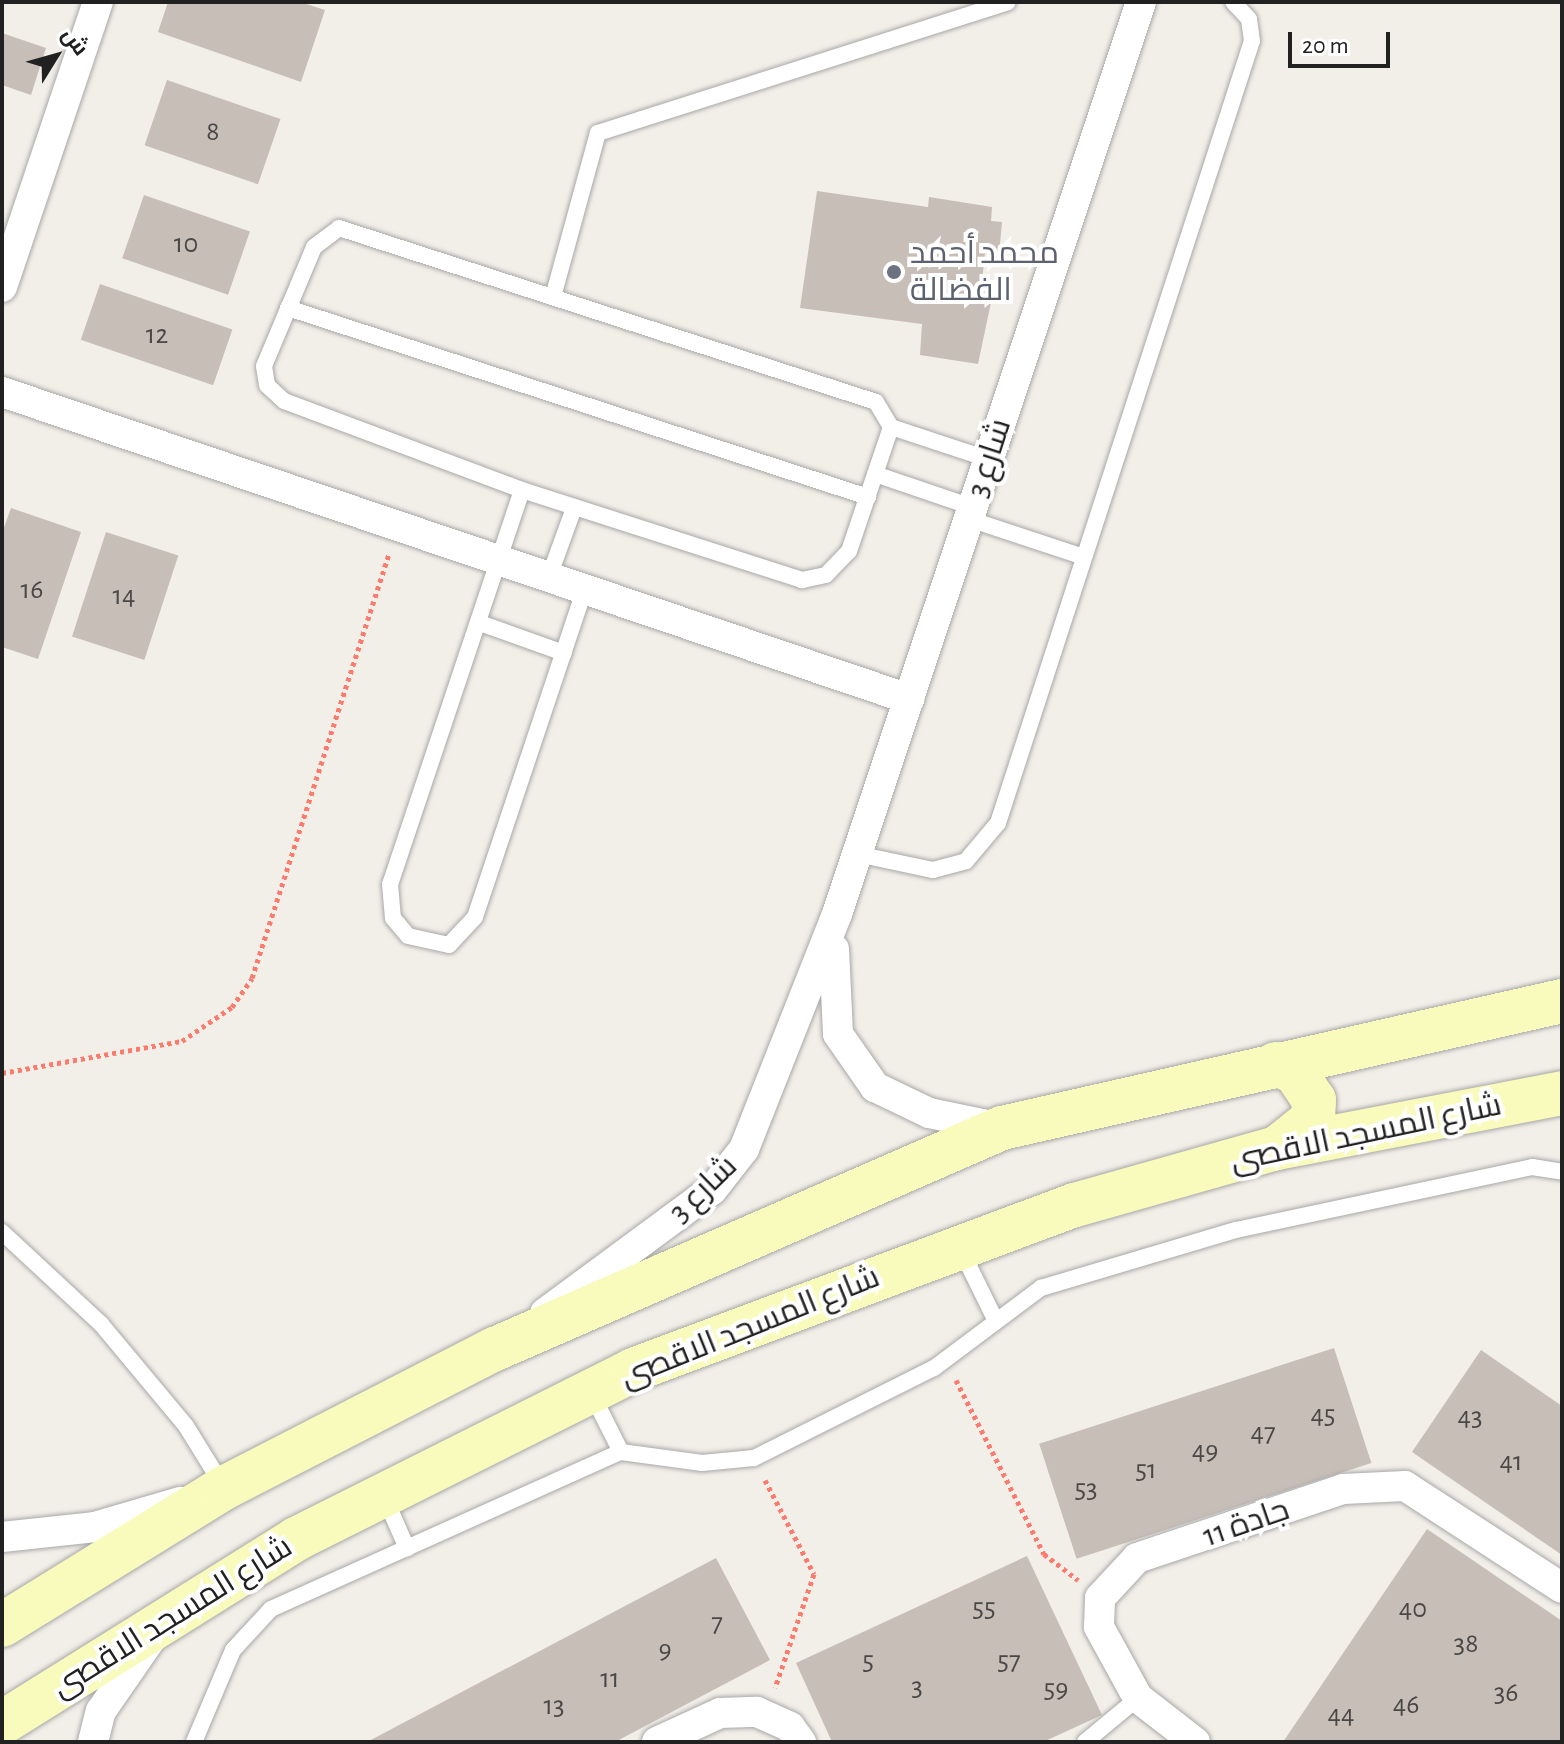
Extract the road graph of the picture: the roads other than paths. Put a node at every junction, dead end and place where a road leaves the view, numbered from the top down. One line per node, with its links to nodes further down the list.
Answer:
1 (98, 2): 5 (street)
2 (1008, 2): 6 (lane)
3 (1141, 2): 10 (street, شارع 3)
4 (1233, 2): 16 (lane)
5 (2, 287)
6 (553, 297): 7 (lane); 9 (lane)
7 (288, 308): 12 (lane); 13 (lane)
8 (2, 392): 17 (street)
9 (891, 427): 10 (lane); 11 (lane)
10 (988, 459): 15 (street, شارع 3)
11 (875, 474): 13 (lane); 15 (lane)
12 (522, 490): 14 (lane); 17 (lane)
13 (868, 497): 14 (lane)
14 (574, 508): 18 (lane)
15 (971, 513): 16 (lane); 22 (street, شارع 3)
16 (1084, 557): 23 (lane)
17 (499, 560): 18 (street); 20 (lane)
18 (549, 577): 19 (street)
19 (585, 589): 21 (lane); 22 (street)
20 (480, 623): 21 (lane); 21 (lane)
21 (564, 653)
22 (909, 699): 23 (street, شارع 3)
23 (857, 854): 24 (street, شارع 3)
24 (837, 914): 30 (street, شارع 3); 36 (street, شارع 3)
25 (1562, 1001): 26 (main road)
26 (1276, 1064): 30 (main road); 31 (main road)
27 (1562, 1093): 29 (main road, شارع المسجد الاقصى)
28 (1562, 1108): 29 (main road)
29 (1458, 1113): 31 (main road, شارع المسجد الاقصى)
30 (1002, 1128): 36 (main road)
31 (1277, 1148): 34 (main road, شارع المسجد الاقصى)
32 (1562, 1172): 35 (lane)
33 (2, 1232): 39 (lane)
34 (959, 1246): 35 (lane); 37 (main road, شارع المسجد الاقصى)
35 (994, 1317): 38 (lane)
36 (495, 1349): 39 (main road)
37 (591, 1391): 38 (lane); 40 (main road, شارع المسجد الاقصى)
38 (621, 1452): 42 (lane)
39 (224, 1488): 41 (street); 45 (main road)
40 (384, 1495): 42 (lane); 44 (main road, شارع المسجد الاقصى)
41 (2, 1537)
42 (407, 1548): 49 (lane)
43 (1562, 1588): 46 (street, جادة 11)
44 (165, 1619): 47 (main road, شارع المسجد الاقصى); 48 (street)
45 (2, 1625)
46 (1138, 1698): 52 (lane); 53 (street)
47 (2, 1723)
48 (93, 1742)
49 (194, 1742)
50 (657, 1742): 51 (street)
51 (801, 1742)
52 (1085, 1742)
53 (1195, 1742)

